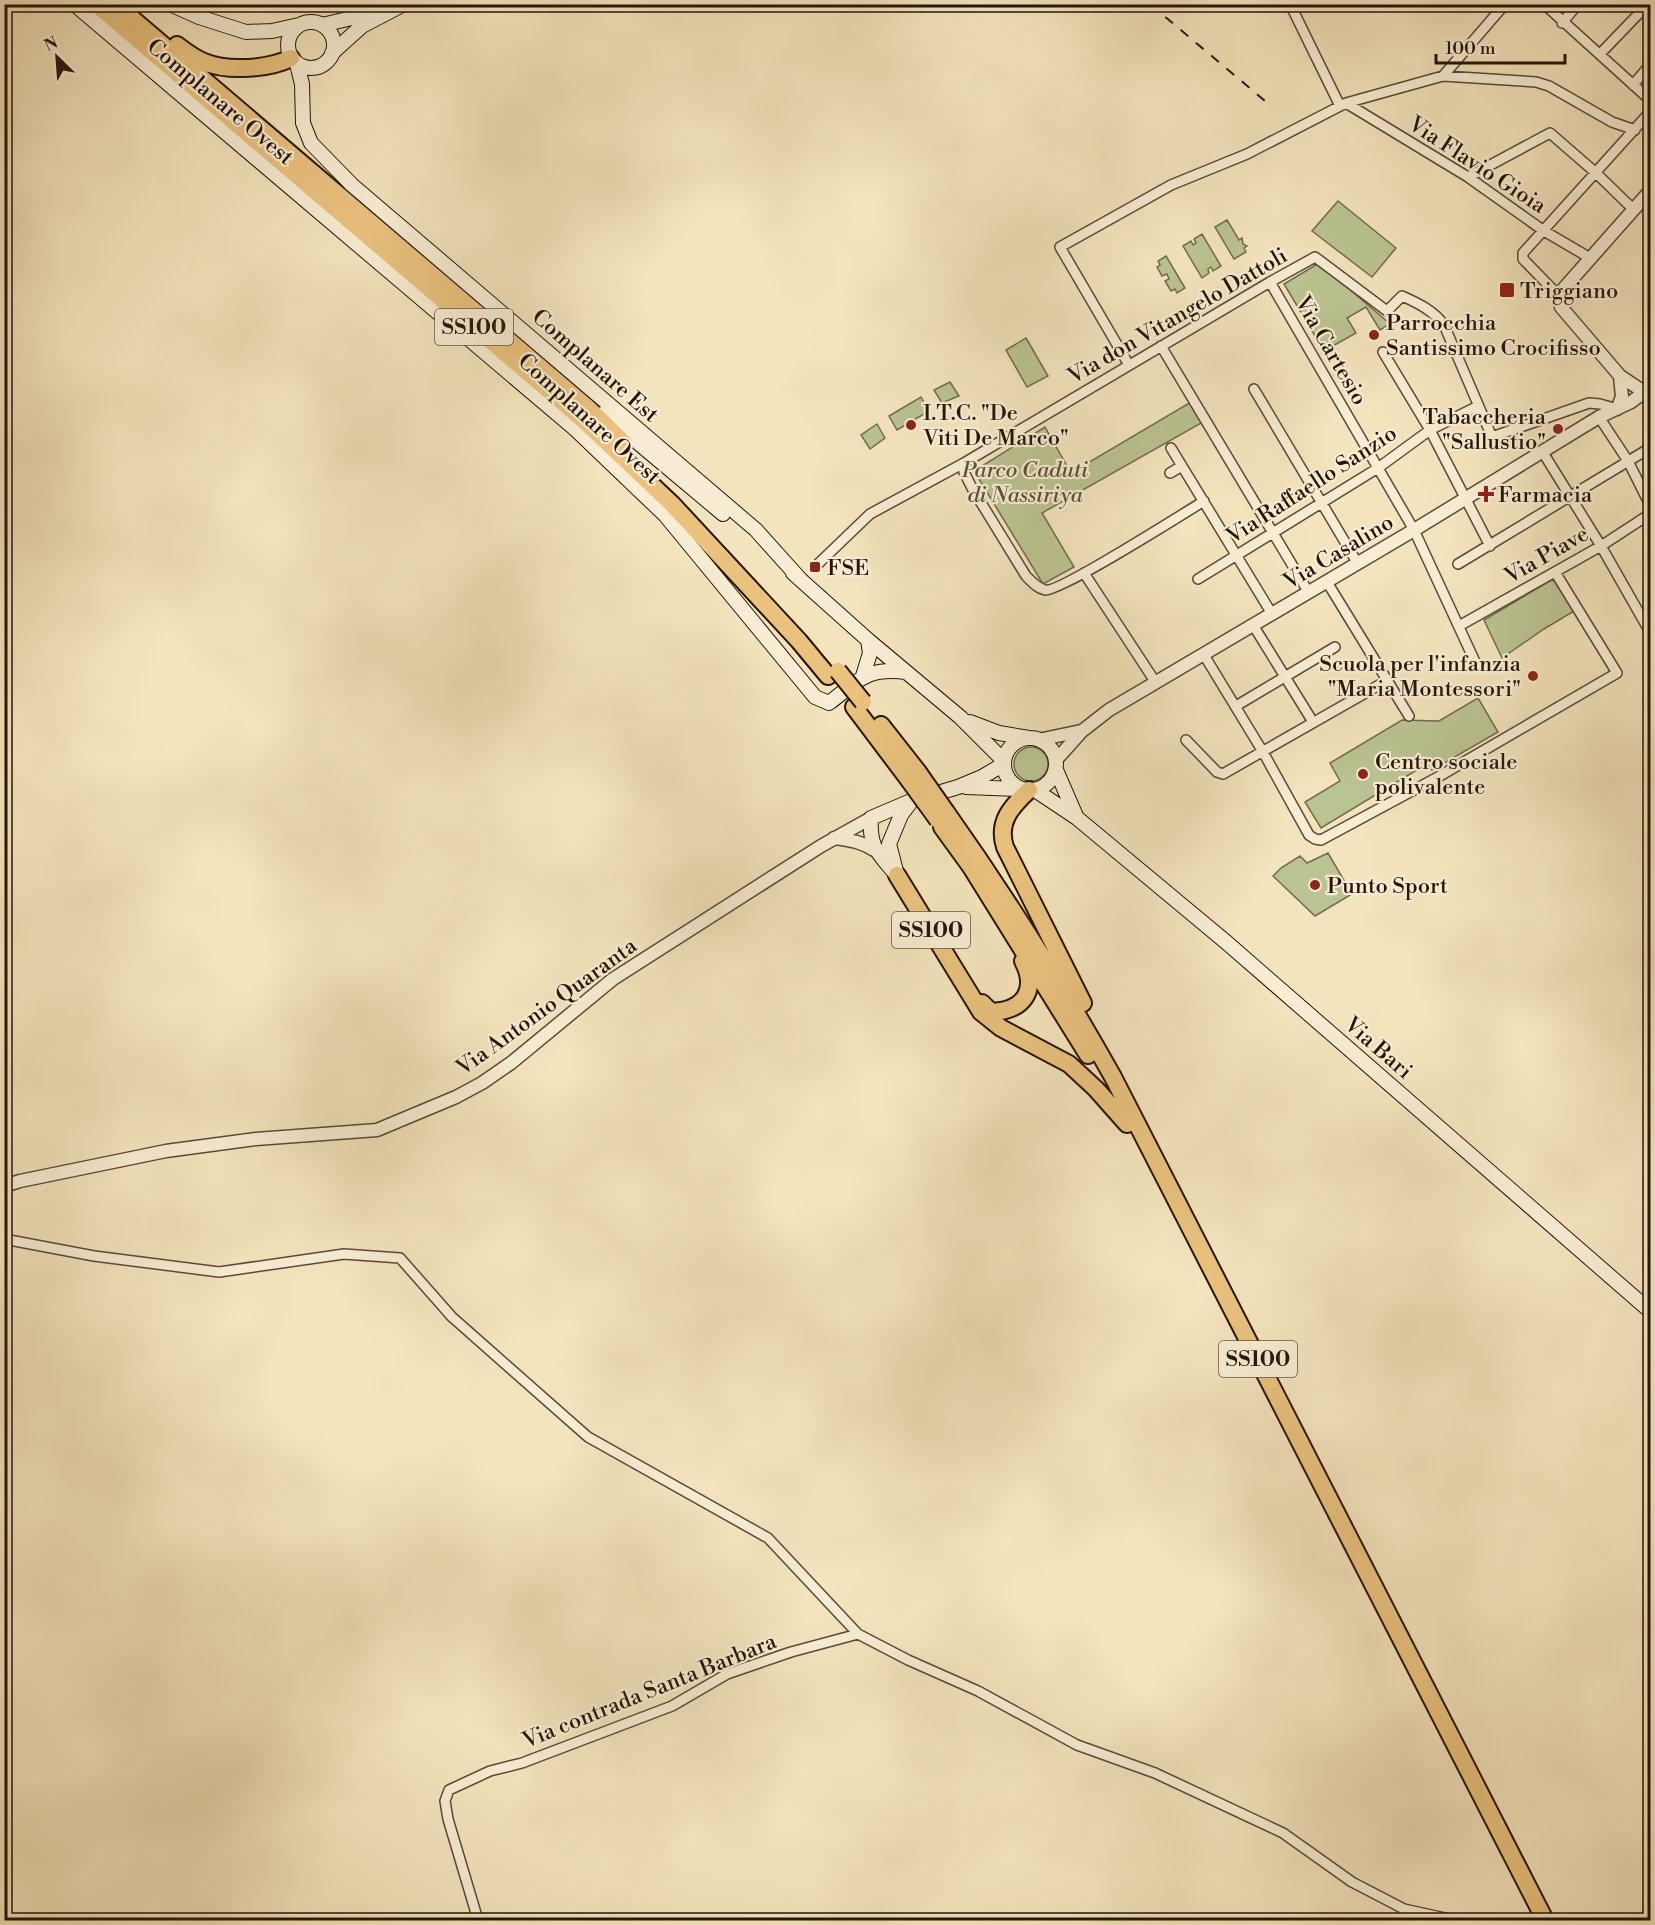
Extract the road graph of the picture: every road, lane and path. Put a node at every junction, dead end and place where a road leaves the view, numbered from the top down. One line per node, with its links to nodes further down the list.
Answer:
1 (74, 4): 86 (main road, Complanare Ovest)
2 (96, 4): 85 (highway, SS100)
3 (115, 4): 43 (highway, SS100)
4 (124, 4): 19 (highway)
5 (170, 4): 16 (main road)
6 (382, 4): 15 (main road)
7 (404, 4): 17 (main road)
8 (1290, 4): 26 (street)
9 (1505, 4): 22 (street)
10 (1544, 4): 13 (street)
11 (1578, 4): 13 (street)
12 (1645, 8): 18 (street)
13 (1562, 23): 18 (street)
14 (299, 25): 15 (main road); 16 (main road); 19 (main road)
15 (322, 25): 17 (main road)
16 (246, 32): 19 (main road)
17 (332, 53): 21 (main road)
18 (1600, 54): 23 (street)
19 (292, 57): 21 (main road); 25 (main road, Complanare Est)
20 (1650, 65): 23 (street)
21 (321, 66): 25 (main road)
22 (1443, 76): 26 (street); 28 (street)
23 (1634, 85): 24 (street)
24 (1650, 100)
25 (303, 104): 72 (main road, Complanare Est)
26 (1343, 105): 30 (street, Via Flavio Gioia); 39 (street)
27 (1650, 112): 28 (street)
28 (1635, 130): 29 (street)
29 (1596, 173): 30 (street); 32 (street); 33 (street)
30 (1468, 177): 33 (street, Via Flavio Gioia)
31 (1650, 191): 32 (street)
32 (1634, 210): 34 (street)
33 (1544, 231): 34 (street, Via Flavio Gioia); 36 (street)
34 (1590, 258): 36 (street)
35 (1270, 282): 37 (street, Via don Vitangelo Dattoli); 44 (street, Via don Vitangelo Dattoli); 54 (street, Via Cartesio)
36 (1558, 295): 40 (street)
37 (1161, 346): 39 (street, Via don Vitangelo Dattoli); 63 (street)
38 (1383, 352): 47 (street)
39 (1129, 364): 52 (street, Via don Vitangelo Dattoli)
40 (1620, 376): 42 (street); 45 (street)
41 (1254, 389): 59 (street)
42 (1647, 390): 45 (street, Via Casalino)
43 (575, 398): 72 (main road); 85 (highway, SS100)
44 (1478, 406): 45 (street); 47 (street, Via Raffaello Sanzio)
45 (1617, 409): 46 (street, Via Casalino)
46 (1599, 417): 50 (street, Via Casalino); 51 (street)
47 (1430, 430): 54 (street, Via Raffaello Sanzio); 57 (street)
48 (1172, 448): 53 (street)
49 (1650, 448): 51 (street)
50 (1542, 451): 56 (street); 57 (street, Via Casalino)
51 (1628, 461): 56 (street); 60 (street)
52 (964, 463): 67 (street); 71 (street)
53 (1182, 466): 55 (street); 58 (street)
54 (1378, 468): 59 (street, Via Raffaello Sanzio); 62 (street, Via Cartesio)
55 (1170, 473)
56 (1570, 496): 64 (street); 65 (street)
57 (1466, 498): 62 (street, Via Casalino); 64 (street)
58 (1204, 501): 66 (street); 71 (street)
59 (1321, 502): 63 (street, Via Raffaello Sanzio); 68 (street)
60 (1650, 505)
61 (1650, 514): 65 (street, Via Piave)
62 (1414, 530): 68 (street, Via Casalino); 78 (street, Via Cartesio)
63 (1272, 532): 66 (street, Via Raffaello Sanzio); 75 (street)
64 (1490, 546): 69 (street)
65 (1600, 546): 70 (street, Via Piave); 79 (street)
66 (1237, 555): 73 (street, Via Raffaello Sanzio); 76 (street)
67 (818, 564)
68 (1358, 564): 74 (street, Via Casalino)
69 (1458, 564)
70 (1555, 572): 78 (street, Via Piave); 97 (street)
71 (1084, 573): 89 (street)
72 (800, 579): 80 (main road)
73 (1198, 579)
74 (1327, 582): 75 (street, Via Casalino); 88 (street)
75 (1309, 593): 76 (street, Via Casalino)
76 (1272, 614): 77 (street, Via Casalino)
77 (1254, 626): 82 (street, Via Casalino); 87 (street)
78 (1459, 626): 83 (street, Via Cartesio)
79 (1650, 632)
80 (868, 640): 84 (main road); 86 (main road)
81 (1335, 647): 87 (street)
82 (1204, 655): 89 (street, Via Casalino); 90 (street)
83 (1477, 666)
84 (906, 672): 86 (main road); 91 (main road)
85 (833, 674): 103 (highway, SS100, bridge)
86 (863, 676)
87 (1286, 676): 90 (street); 93 (street)
88 (1388, 680): 92 (street); 93 (street)
89 (1156, 683): 94 (street, Via Casalino)
90 (1236, 706): 97 (street)
91 (960, 717): 95 (main road); 98 (main road)
92 (1409, 717)
93 (1312, 722): 97 (street)
94 (1082, 730): 95 (street, Via Casalino); 99 (street, Via Casalino)
95 (1035, 739): 98 (main road); 99 (main road)
96 (1186, 740): 97 (street)
97 (1263, 752)
98 (1004, 763): 100 (main road); 101 (main road)
99 (1056, 765): 101 (main road); 105 (main road)
100 (958, 787): 101 (main road); 102 (main road)
101 (1029, 790): 105 (main road, Via Bari); 114 (highway, SS100)
102 (911, 801): 104 (main road); 107 (main road)
103 (942, 816): 110 (highway, SS100); 114 (highway, SS100)
104 (871, 818): 106 (street, Via Antonio Quaranta); 107 (main road); 108 (main road)
105 (1077, 818): 116 (main road, Via Bari)
106 (834, 838): 108 (street); 113 (street, Via Antonio Quaranta)
107 (889, 844): 109 (main road)
108 (876, 851): 109 (main road)
109 (897, 875): 111 (highway, SS100)
110 (987, 894): 111 (highway, SS100); 112 (highway, SS100)
111 (964, 986): 112 (highway, SS100)
112 (1127, 1124): 120 (highway, SS100)
113 (4, 1186)
114 (1173, 1191): 121 (highway, SS100)
115 (4, 1239): 117 (street)
116 (1650, 1311)
117 (858, 1634): 118 (street, Via contrada Santa Barbara); 119 (street)
118 (478, 1920)
119 (1454, 1920)
120 (1533, 1920)
121 (1545, 1920)

